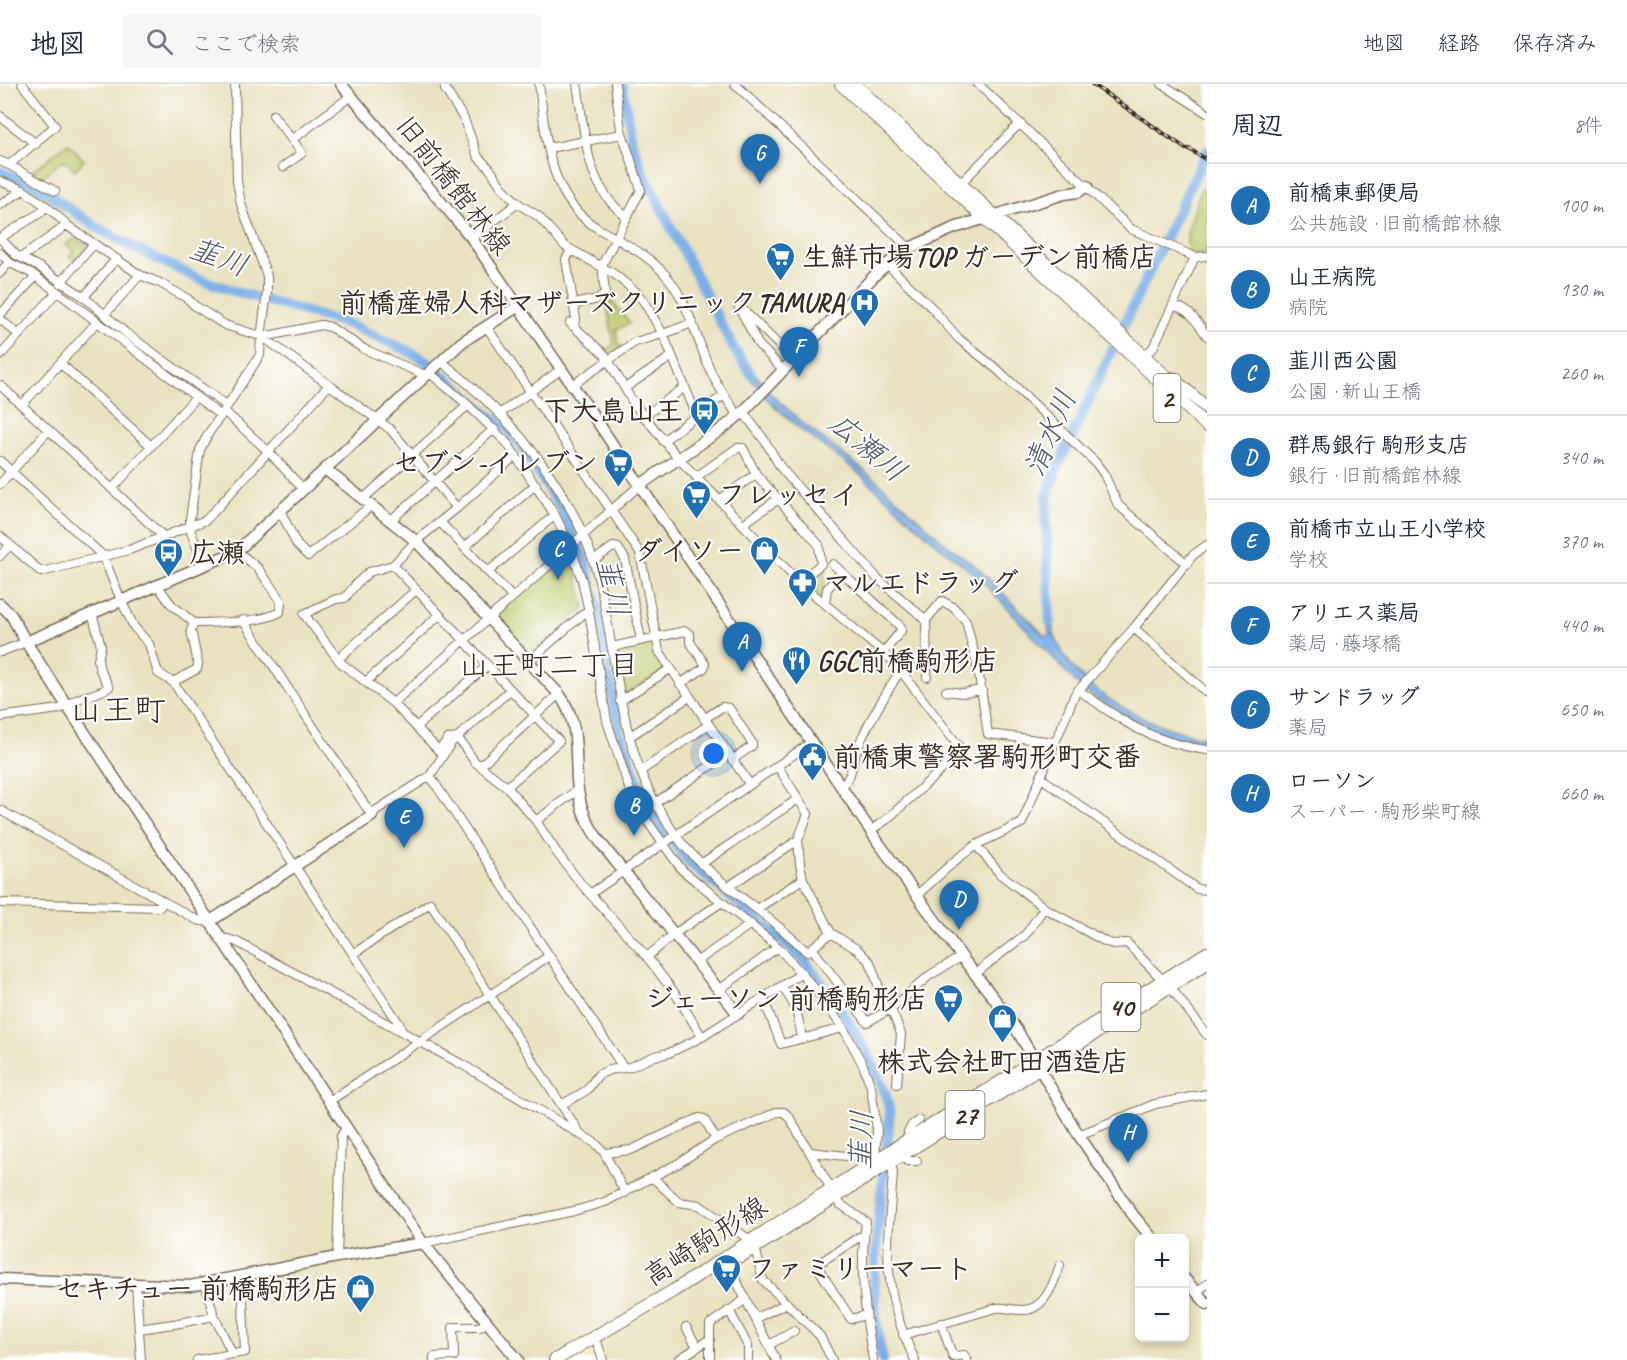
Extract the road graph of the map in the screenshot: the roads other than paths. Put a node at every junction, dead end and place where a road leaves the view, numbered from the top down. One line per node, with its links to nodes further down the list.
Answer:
1 (22, 84): 21 (street)
2 (236, 84): 68 (street)
3 (341, 84): 13 (street, 旧前橋館林線)
4 (539, 84): 22 (street)
5 (577, 84): 20 (street)
6 (615, 84): 18 (street)
7 (735, 84): 41 (street)
8 (841, 84): 35 (main road, 2)
9 (854, 84): 27 (main road, 2)
10 (978, 84): 17 (street)
11 (1162, 84): 14 (street)
12 (445, 88): 31 (street)
13 (351, 96): 19 (street); 38 (street, 旧前橋館林線)
14 (1207, 113)
15 (273, 115): 19 (street)
16 (0, 116): 21 (street)
17 (1020, 123): 27 (street); 28 (street)
18 (622, 134): 20 (street); 34 (street)
19 (293, 139): 25 (street)
20 (586, 142): 22 (street); 34 (street)
21 (36, 144): 24 (street)
22 (549, 148): 39 (street)
23 (0, 161): 24 (street)
24 (9, 165): 30 (street)
25 (283, 167)
26 (0, 181): 29 (street)
27 (960, 183): 35 (main road, 2)
28 (1087, 186): 35 (street); 46 (street)
29 (23, 190): 32 (street); 33 (street)
30 (55, 191)
31 (518, 203): 38 (street); 42 (street)
32 (0, 205)
33 (46, 206): 36 (street); 37 (street)
34 (627, 217): 39 (street)
35 (989, 217): 41 (street); 71 (main road, 2)
36 (67, 225): 40 (street); 45 (street)
37 (0, 238): 45 (street)
38 (471, 238): 59 (street, 旧前橋館林線)
39 (616, 239): 50 (street); 63 (street)
40 (94, 244): 47 (street); 54 (street)
41 (908, 247): 49 (street)
42 (571, 250): 50 (street); 57 (street)
43 (0, 253): 48 (street)
44 (1207, 256): 46 (street)
45 (22, 257): 54 (street)
46 (1194, 257): 58 (street)
47 (116, 259): 52 (street); 56 (street)
48 (9, 262): 51 (street); 53 (street)
49 (887, 264): 72 (street); 141 (street)
50 (603, 268): 57 (street); 65 (street)
51 (0, 273)
52 (140, 275): 60 (street); 68 (street)
53 (35, 277): 55 (street); 61 (street)
54 (60, 283): 56 (street)
55 (56, 293): 62 (street); 66 (street)
56 (84, 297): 60 (street)
57 (574, 304): 73 (street)
58 (1173, 306): 67 (street); 71 (street)
59 (517, 307): 64 (street); 76 (street, 旧前橋館林線)
60 (105, 314): 89 (street)
61 (0, 317): 66 (street)
62 (98, 322): 74 (street); 85 (street)
63 (692, 323): 65 (street); 84 (street)
64 (486, 326): 75 (street); 83 (street)
65 (663, 334): 70 (street); 73 (street)
66 (19, 335): 69 (street)
67 (1207, 336)
68 (262, 337): 75 (street); 79 (street); 89 (street)
69 (0, 356)
70 (672, 356): 81 (street); 82 (street)
71 (1143, 358): 88 (main road, 2); 93 (main road, 2); 96 (main road, 2); 99 (main road, 2)
72 (793, 359): 77 (street); 77 (street)
73 (609, 361): 80 (street); 82 (street)
74 (60, 363): 86 (street); 101 (street)
75 (434, 367): 87 (street); 90 (street); 95 (street)
76 (560, 370): 80 (street, 旧前橋館林線); 83 (street)
77 (783, 370): 91 (street)
78 (0, 385): 86 (street)
79 (328, 386): 95 (street); 102 (street)
80 (571, 386): 114 (street, 旧前橋館林線)
81 (685, 387): 92 (street); 94 (street)
82 (625, 388): 94 (street)
83 (531, 392): 90 (street); 122 (street)
84 (724, 395): 91 (street); 92 (street)
85 (196, 397): 89 (street); 101 (street)
86 (22, 405): 98 (street)
87 (468, 405): 97 (street); 103 (street)
88 (1207, 408)
89 (224, 411): 102 (street); 127 (street)
90 (501, 413): 129 (street)
91 (741, 414): 105 (street); 157 (street)
92 (697, 416): 100 (street)
93 (1207, 416)
94 (643, 417): 100 (street)
95 (377, 420): 103 (street); 107 (street)
96 (1207, 426)
97 (494, 429): 104 (street); 111 (street)
98 (48, 431): 108 (street); 115 (street)
99 (1207, 436)
100 (663, 441): 105 (street)
101 (151, 446): 115 (street)
102 (269, 452): 116 (street); 127 (street)
103 (412, 455): 111 (street); 119 (street)
104 (516, 455): 113 (street); 120 (street)
105 (679, 459): 110 (street); 114 (street)
106 (0, 461): 108 (street)
107 (325, 469): 116 (street); 119 (street)
108 (12, 472): 112 (street); 138 (street)
109 (756, 474): 110 (street); 117 (street); 118 (street)
110 (696, 477): 118 (street)
111 (435, 482): 120 (street); 124 (street)
112 (0, 484)
113 (536, 484): 123 (street); 135 (street)
114 (640, 485): 122 (street); 193 (street, 旧前橋館林線)
115 (112, 489): 130 (street)
116 (303, 489): 121 (street)
117 (778, 498): 126 (street); 146 (street)
118 (718, 500): 126 (street)
119 (367, 502): 121 (street); 124 (street)
120 (457, 508): 125 (street)
121 (280, 510): 136 (street)
122 (612, 511): 129 (street); 161 (street)
123 (555, 515): 133 (street); 144 (street)
124 (390, 521): 131 (street)
125 (440, 522): 131 (street); 135 (street)
126 (743, 524): 146 (street)
127 (191, 526): 130 (street); 142 (street)
128 (0, 536): 132 (street)
129 (582, 536): 133 (street); 139 (street)
130 (164, 537): 138 (street)
131 (416, 541): 143 (street); 156 (street)
132 (10, 545): 137 (street); 138 (street)
133 (572, 545): 149 (street); 153 (street)
134 (1207, 545): 141 (street)
135 (465, 547): 144 (street)
136 (237, 550): 142 (street); 158 (street)
137 (0, 556)
138 (103, 556): 150 (street)
139 (593, 561): 163 (street); 165 (street)
140 (833, 564): 145 (street)
141 (1187, 564): 160 (street)
142 (204, 565): 147 (street)
143 (393, 565): 148 (street); 168 (street)
144 (488, 572): 149 (street)
145 (841, 572): 151 (street); 167 (street)
146 (799, 582): 151 (street)
147 (157, 585): 150 (street); 159 (street)
148 (416, 590): 155 (street); 168 (street)
149 (512, 597): 156 (street)
150 (121, 600): 154 (street); 175 (street)
151 (825, 603): 167 (street)
152 (0, 604): 164 (street)
153 (589, 609): 169 (street); 214 (street)
154 (92, 612): 164 (street); 186 (street)
155 (439, 615): 162 (street); 174 (street)
156 (488, 618): 162 (street); 169 (street)
157 (926, 620): 173 (street); 179 (street)
158 (243, 621): 159 (street); 209 (street)
159 (194, 623): 175 (street)
160 (1134, 628): 177 (street); 181 (street)
161 (656, 636): 163 (street); 171 (street); 176 (street)
162 (463, 640): 170 (street); 185 (street)
163 (641, 640): 165 (street)
164 (26, 642): 166 (street); 186 (street)
165 (612, 646): 184 (street)
166 (0, 652)
167 (883, 653): 172 (street)
168 (338, 659): 174 (street)
169 (529, 661): 182 (street)
170 (488, 665): 178 (street); 190 (street)
171 (670, 669): 176 (street); 184 (street)
172 (899, 672): 204 (street); 211 (street)
173 (927, 677)
174 (367, 681): 185 (street)
175 (174, 682): 217 (street)
176 (680, 684): 183 (street)
177 (1079, 689): 194 (street); 195 (street)
178 (510, 690): 187 (street); 192 (street)
179 (982, 690): 180 (street); 194 (street)
180 (946, 691)
181 (1207, 693)
182 (559, 694): 187 (street); 205 (street)
183 (689, 697): 189 (street); 191 (street)
184 (620, 702): 191 (street)
185 (393, 703): 190 (street)
186 (67, 706): 188 (street); 229 (street)
187 (534, 716): 197 (street); 203 (street)
188 (0, 717)
189 (706, 722): 196 (street); 196 (street); 199 (street)
190 (417, 726): 192 (street)
191 (629, 737): 199 (street)
192 (458, 738): 197 (street); 200 (street)
193 (812, 742): 198 (street); 204 (street, 旧前橋館林線)
194 (1054, 742): 201 (street)
195 (1207, 750)
196 (730, 757): 202 (street); 207 (street)
197 (480, 766): 203 (street)
198 (778, 767): 202 (street); 206 (street)
199 (641, 771): 207 (street)
200 (430, 776): 209 (street); 238 (street)
201 (1040, 777): 215 (street); 221 (street)
202 (750, 785): 212 (street)
203 (507, 786): 210 (street)
204 (842, 786): 211 (street, 旧前橋館林線)
205 (577, 790): 210 (street); 218 (street)
206 (798, 799): 213 (street); 216 (street)
207 (655, 803): 212 (street)
208 (0, 810): 224 (street)
209 (372, 816): 217 (street)
210 (536, 821): 222 (street)
211 (871, 830): 223 (street, 旧前橋館林線)
212 (676, 835): 214 (street); 216 (street)
213 (798, 840): 219 (street); 220 (street)
214 (663, 843): 218 (street); 225 (street)
215 (976, 846): 223 (street); 228 (street)
216 (701, 864): 220 (street)
217 (295, 866): 229 (street); 237 (street)
218 (624, 870): 222 (street); 232 (street)
219 (803, 879): 227 (street); 231 (street)
220 (728, 887): 227 (street)
221 (1207, 890)
222 (590, 894): 239 (street)
223 (917, 895): 240 (street, 旧前橋館林線)
224 (163, 902): 226 (street); 229 (street)
225 (722, 902): 230 (street); 232 (street)
226 (0, 903)
227 (758, 908): 235 (street)
228 (1044, 908): 244 (street); 245 (street)
229 (209, 922): 233 (street)
230 (751, 924): 234 (street); 241 (street)
231 (831, 933): 235 (street); 250 (street)
232 (674, 934): 239 (street); 241 (street)
233 (220, 939): 253 (street); 262 (street)
234 (778, 947): 243 (street); 247 (street)
235 (812, 948): 250 (street)
236 (1207, 953): 245 (main road, 40)
237 (353, 954): 248 (street); 253 (street)
238 (549, 956): 248 (street); 259 (street)
239 (647, 957): 255 (street)
240 (961, 957): 244 (street, 旧前橋館林線); 250 (street)
241 (696, 962): 247 (street)
242 (1207, 963): 245 (main road, 40)
243 (802, 973): 246 (street); 252 (street)
244 (975, 974): 258 (street, 旧前橋館林線)
245 (1166, 984): 254 (street); 258 (main road, 40)
246 (782, 987): 249 (street); 256 (street)
247 (719, 990): 251 (street)
248 (491, 995): 257 (street); 263 (street)
249 (764, 999): 251 (street); 256 (street)
250 (891, 1009): 260 (street)
251 (738, 1014): 255 (street)
252 (843, 1028): 256 (street); 272 (street)
253 (402, 1032): 257 (street)
254 (1207, 1035)
255 (702, 1037): 259 (street)
256 (802, 1039)
257 (419, 1042): 262 (street); 267 (street)
258 (1037, 1065): 266 (street, 旧前橋館林線); 268 (main road, 高崎駒形線 / 27); 272 (main road, 高崎駒形線 / 27)
259 (623, 1067): 263 (street)
260 (897, 1084)
261 (1207, 1094): 266 (street)
262 (328, 1102): 265 (street)
263 (562, 1104): 267 (street)
264 (919, 1120): 268 (street)
265 (346, 1128): 279 (street); 281 (street)
266 (1078, 1134): 277 (street, 旧前橋館林線)
267 (581, 1136): 271 (street); 276 (street)
268 (910, 1138): 272 (main road, 高崎駒形線 / 27)
269 (716, 1139): 270 (street); 271 (street); 274 (street)
270 (810, 1152): 272 (street); 275 (street)
271 (605, 1153): 276 (street)
272 (885, 1158): 273 (street); 275 (main road, 高崎駒形線 / 27); 303 (street)
273 (917, 1161)
274 (652, 1177): 276 (street); 280 (street)
275 (833, 1192): 278 (street); 280 (main road, 高崎駒形線 / 27)
276 (622, 1194): 279 (street)
277 (1148, 1234)
278 (864, 1236): 295 (street); 295 (street)
279 (423, 1243): 281 (street); 298 (street)
280 (753, 1244): 282 (main road, 高崎駒形線 / 27); 292 (street)
281 (337, 1257): 284 (street)
282 (727, 1261): 291 (street); 305 (main road, 高崎駒形線 / 27); 315 (main road, 高崎駒形線 / 27)
283 (1060, 1265): 299 (street)
284 (242, 1275): 287 (street); 308 (street)
285 (0, 1279): 289 (street)
286 (1189, 1283): 290 (street)
287 (205, 1284): 289 (street); 296 (street)
288 (1207, 1284): 290 (street)
289 (136, 1285): 301 (street)
290 (1197, 1292): 293 (street)
291 (746, 1299): 294 (street); 297 (street)
292 (787, 1303): 297 (street); 322 (street)
293 (1207, 1304)
294 (729, 1310): 304 (street); 320 (street)
295 (866, 1315): 310 (street)
296 (214, 1316): 301 (street); 308 (street)
297 (756, 1318): 306 (street)
298 (487, 1322): 313 (street); 314 (street)
299 (941, 1323): 303 (street); 324 (street)
300 (686, 1327): 307 (street)
301 (140, 1329): 311 (street)
302 (794, 1331): 306 (street)
303 (903, 1335): 323 (street)
304 (710, 1339): 307 (street); 319 (street)
305 (598, 1345): 316 (main road, 高崎駒形線 / 27); 317 (street)
306 (769, 1345): 321 (street)
307 (697, 1347): 309 (street)
308 (232, 1353): 312 (street)
309 (688, 1357): 318 (street)
310 (873, 1359)
311 (141, 1360)
312 (197, 1360)
313 (434, 1360)
314 (518, 1360)
315 (555, 1360)
316 (572, 1360)
317 (603, 1360)
318 (678, 1360)
319 (710, 1360)
320 (748, 1360)
321 (776, 1360)
322 (832, 1360)
323 (915, 1360)
324 (966, 1360)

